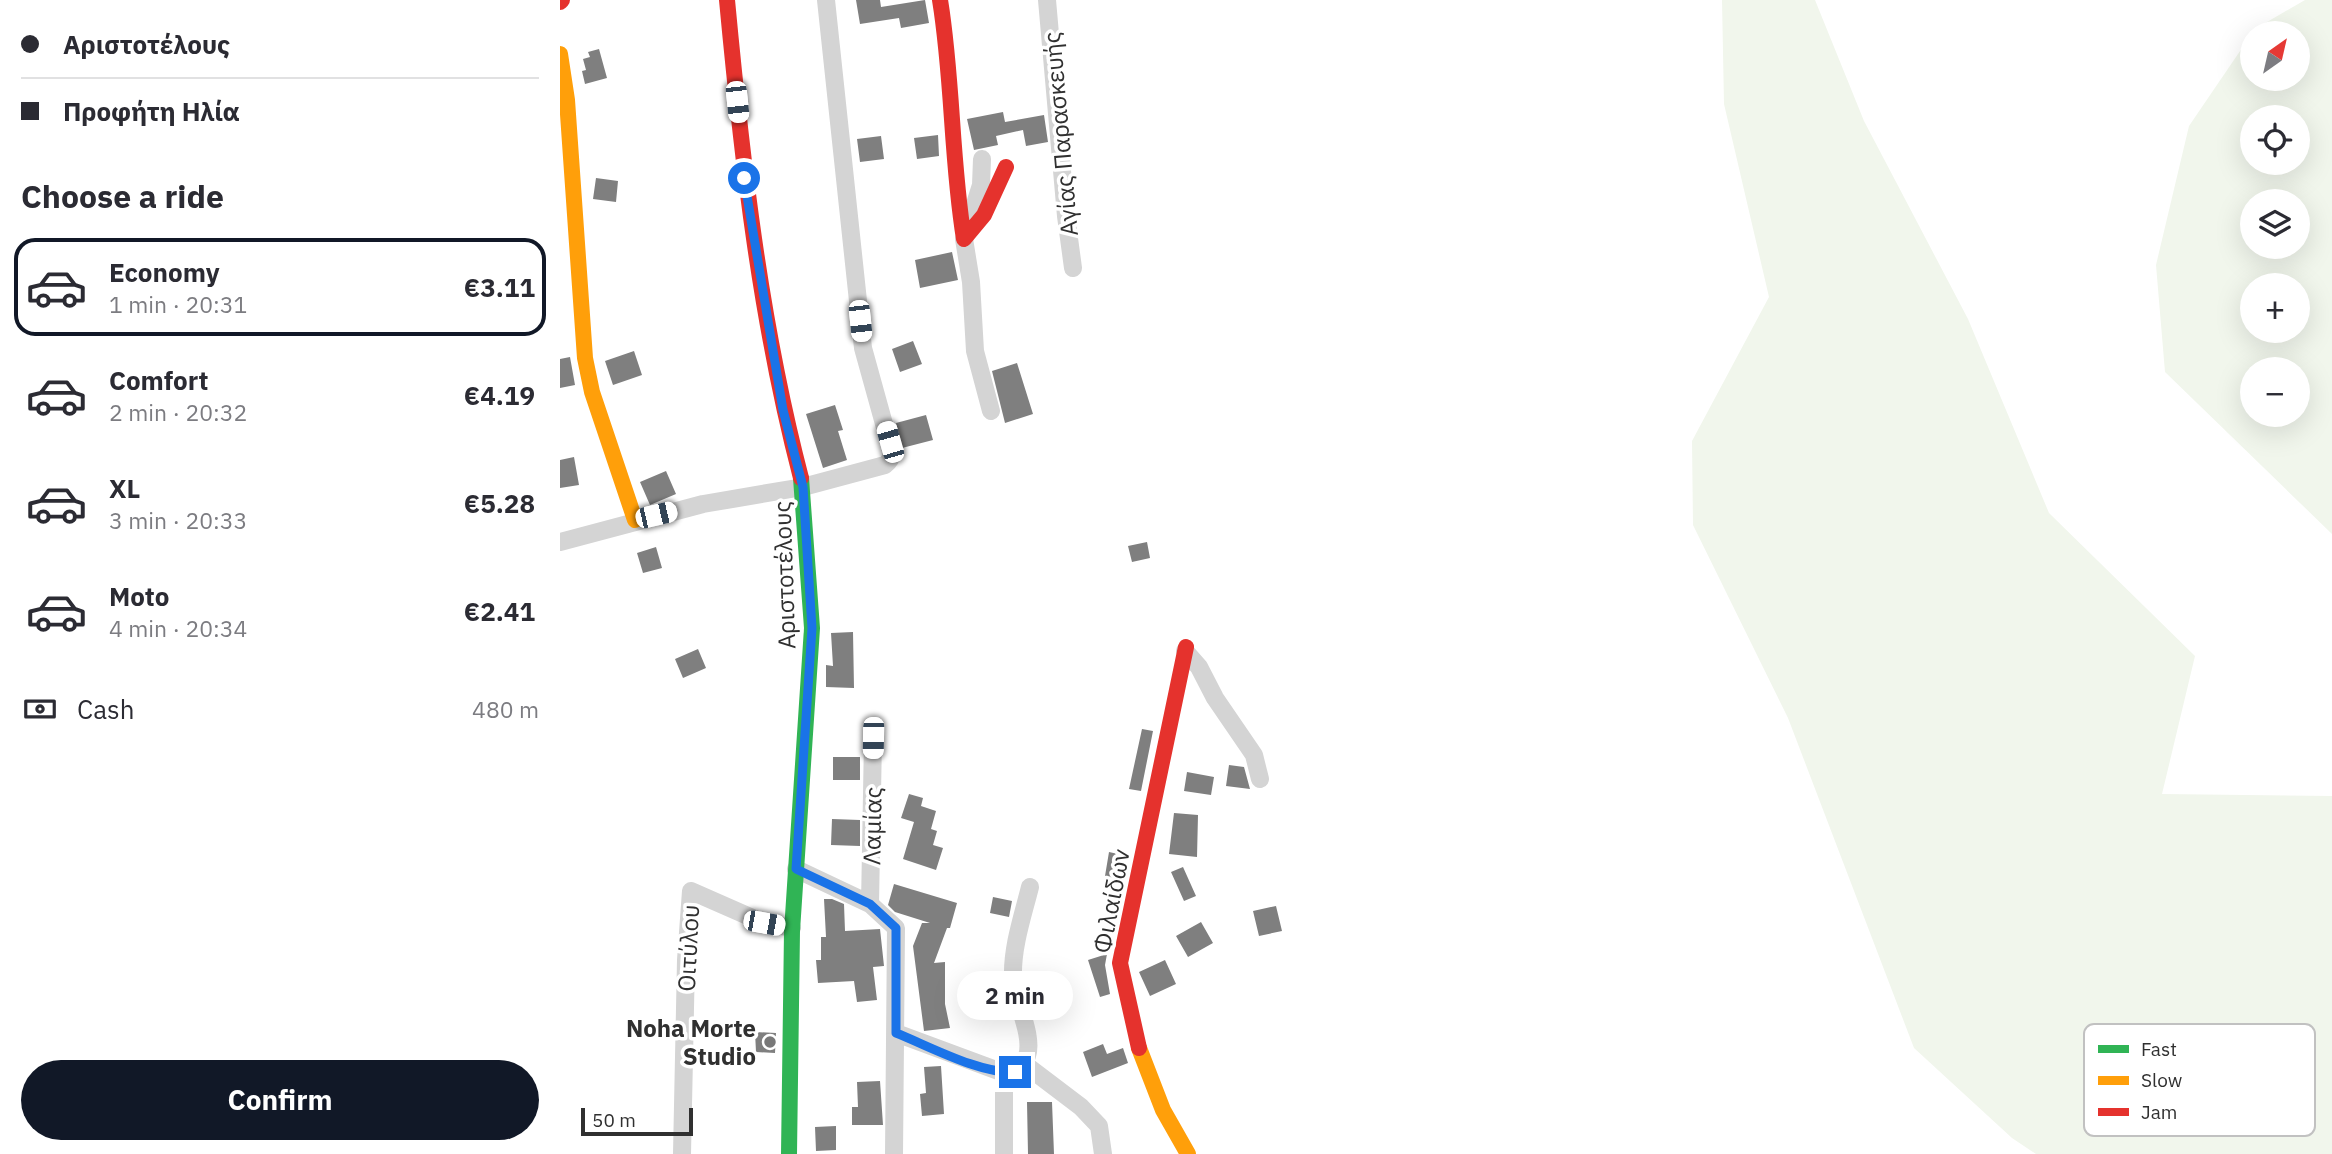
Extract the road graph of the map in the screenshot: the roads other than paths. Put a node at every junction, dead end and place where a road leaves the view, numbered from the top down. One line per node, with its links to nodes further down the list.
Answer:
1 (727, 0): 11 (street, Αριστοτέλους)
2 (826, 0): 11 (street)
3 (940, 0): 8 (street)
4 (1047, 0): 9 (street, Αγίας Παρασκευής)
5 (560, 54): 12 (street)
6 (982, 159): 8 (street)
7 (1006, 167): 8 (street)
8 (964, 239): 10 (street)
9 (1073, 268)
10 (991, 411)
11 (803, 487): 12 (street); 17 (street, Αριστοτέλους)
12 (635, 520): 13 (street)
13 (560, 542)
14 (1186, 649): 16 (street); 29 (street, Φιλαίδων)
15 (873, 738): 19 (street, Λαμίας)
16 (1260, 779)
17 (796, 869): 19 (street); 20 (street, Αριστοτέλους)
18 (1030, 887): 22 (street)
19 (870, 904): 21 (street)
20 (792, 928): 24 (street, Οιτύλου); 25 (street, Αριστοτέλους)
21 (896, 1033): 23 (street); 26 (street)
22 (1023, 1063): 23 (street); 28 (street)
23 (1004, 1073): 27 (street)
24 (682, 1154)
25 (789, 1154)
26 (894, 1154)
27 (1004, 1154)
28 (1103, 1154)
29 (1188, 1154)

